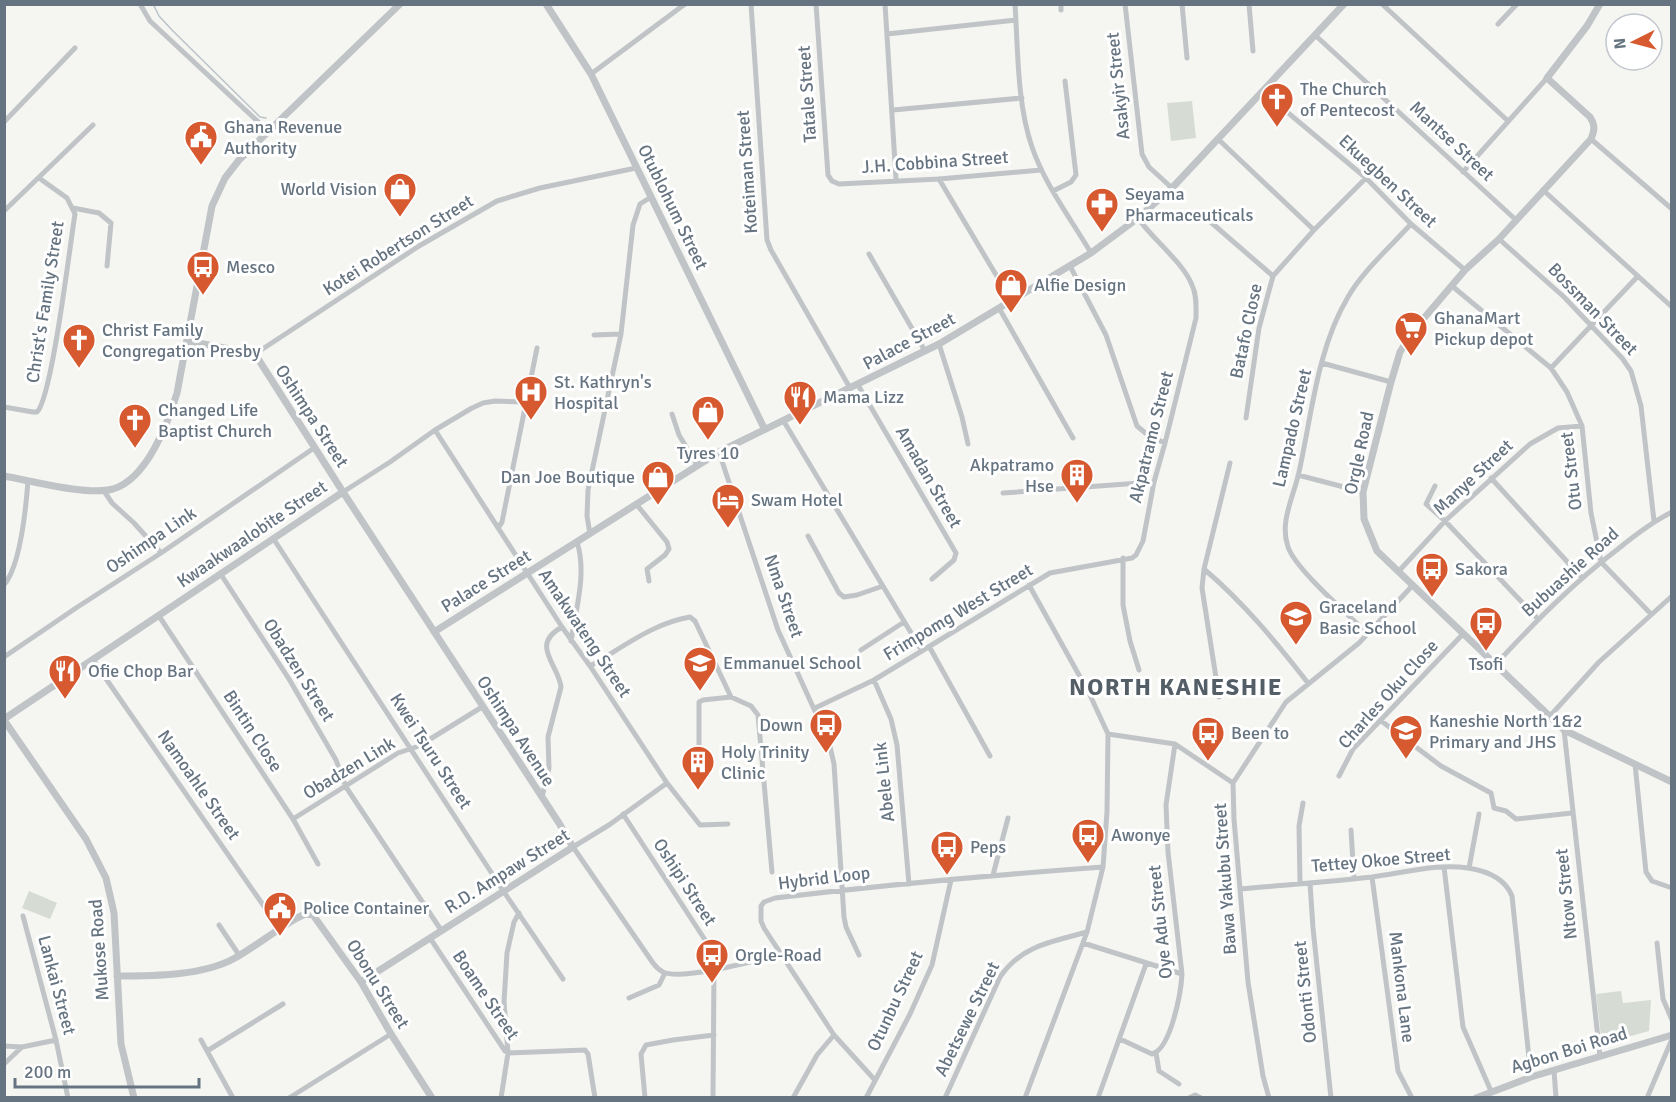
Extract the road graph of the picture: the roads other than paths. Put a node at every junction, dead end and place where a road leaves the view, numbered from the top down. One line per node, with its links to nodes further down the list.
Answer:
1 (140, 4): 32 (street)
2 (400, 4): 32 (street)
3 (546, 4): 23 (street, Otublohum Street)
4 (685, 4): 23 (street)
5 (751, 4): 79 (street, Koteiman Street)
6 (816, 4): 42 (street, Tatale Street)
7 (885, 4): 18 (street)
8 (1015, 4): 16 (street)
9 (1125, 4): 43 (street, Asakyir Street)
10 (1182, 4): 22 (street)
11 (1249, 4): 21 (street)
12 (1344, 4): 19 (street, Palace Street)
13 (1382, 4): 29 (street)
14 (1516, 4): 17 (street)
15 (1600, 4): 24 (street)
16 (1016, 20): 18 (street); 27 (street)
17 (1498, 24)
18 (887, 34): 28 (street)
19 (1315, 35): 26 (street, Palace Street); 37 (street, Mantse Street)
20 (75, 48): 30 (street)
21 (1253, 51)
22 (1187, 58)
23 (591, 74): 35 (street, Otublohum Street)
24 (1547, 78): 29 (street); 33 (street)
25 (1065, 81): 45 (street)
26 (1263, 92): 34 (street, Palace Street); 40 (street, Ekuegben Street)
27 (1022, 98): 28 (street); 36 (street)
28 (893, 110): 41 (street)
29 (1508, 121): 37 (street)
30 (4, 122)
31 (93, 125): 38 (street)
32 (268, 130): 70 (street)
33 (1591, 139): 44 (street, Orgle Road); 48 (street)
34 (1219, 140): 43 (street, Palace Street); 54 (street)
35 (636, 168): 46 (street, Otublohum Street); 74 (street, Kotei Robertson Street)
36 (1041, 170): 39 (street, J.H. Cobbina Street); 45 (street)
37 (1463, 172): 52 (street, Mantse Street)
38 (39, 178): 47 (street, Christ's Family Street); 49 (street)
39 (939, 178): 41 (street, J.H. Cobbina Street); 64 (street)
40 (1366, 178): 53 (street, Ekuegben Street); 54 (street, Batafo Close)
41 (896, 179): 42 (street, J.H. Cobbina Street)
42 (832, 181)
43 (1172, 188): 50 (street, Palace Street)
44 (1543, 190): 52 (street, Orgle Road); 62 (street)
45 (1053, 191): 56 (street)
46 (651, 197): 68 (street); 86 (street, Otublohum Street)
47 (73, 208): 58 (street); 81 (street, Christ's Family Street)
48 (1671, 209)
49 (4, 211)
50 (1138, 218): 56 (street, Palace Street); 89 (street, Akpatramo Street)
51 (1206, 218): 61 (street)
52 (1516, 220): 55 (street, Orgle Road)
53 (1411, 224): 60 (street, Ekuegben Street); 75 (street, Lampado Street)
54 (1314, 230): 61 (street, Batafo Close)
55 (1499, 239): 60 (street, Orgle Road); 67 (street, Bossman Street)
56 (1091, 252): 59 (street, Palace Street)
57 (868, 254): 73 (street)
58 (107, 266)
59 (1070, 267): 64 (street, Palace Street); 89 (street)
60 (1465, 270): 63 (street, Orgle Road)
61 (1273, 276): 83 (street, Batafo Close)
62 (1638, 276): 65 (street); 67 (street)
63 (1452, 286): 76 (street, Otu Street); 77 (street, Orgle Road)
64 (1011, 300): 66 (street, Palace Street)
65 (1671, 307)
66 (999, 308): 71 (street, Palace Street); 88 (street)
67 (1590, 326): 76 (street); 108 (street, Bossman Street)
68 (621, 334): 69 (street); 110 (street)
69 (594, 335)
70 (188, 341): 74 (street, Oshimpa Street); 101 (street)
71 (939, 344): 73 (street, Palace Street); 90 (street)
72 (537, 348): 80 (street)
73 (925, 351): 78 (street, Palace Street)
74 (255, 354): 91 (street, Oshimpa Street)
75 (1322, 363): 77 (street); 96 (street, Lampado Street)
76 (1551, 368): 85 (street, Otu Street)
77 (1390, 382): 103 (street, Orgle Road)
78 (858, 385): 79 (street, Palace Street); 122 (street, Amadan Street)
79 (850, 388): 84 (street, Palace Street)
80 (527, 402): 87 (street, Kwaakwaalobite Street); 109 (street)
81 (4, 407)
82 (672, 414): 94 (street)
83 (1246, 418)
84 (783, 420): 86 (street, Palace Street); 127 (street)
85 (1582, 426): 97 (street, Manye Street); 116 (street, Otu Street)
86 (764, 428): 92 (street, Palace Street)
87 (435, 430): 102 (street, Kwaakwaalobite Street); 109 (street, Amakwateng Street)
88 (1073, 438)
89 (1165, 443): 99 (street, Akpatramo Street)
90 (968, 444)
91 (314, 448): 102 (street, Oshimpa Street); 114 (street, Oshimpa Link)
92 (719, 452): 94 (street, Palace Street); 151 (street, Nma Street)
93 (1230, 463): 117 (street)
94 (697, 465): 105 (street, Palace Street)
95 (4, 476): 98 (street)
96 (1298, 476): 103 (street); 135 (street, Lampado Street)
97 (1491, 478): 107 (street, Manye Street); 121 (street)
98 (28, 480): 101 (street); 124 (street)
99 (1154, 482): 104 (street); 115 (street, Akpatramo Street)
100 (1436, 486): 107 (street)
101 (104, 490): 114 (street)
102 (343, 492): 112 (street, Kwaakwaalobite Street); 134 (street, Oshimpa Avenue)
103 (1363, 492): 120 (street, Orgle Road)
104 (1003, 493)
105 (637, 505): 110 (street, Palace Street); 123 (street)
106 (1671, 512): 108 (street, Bubuashie Road)
107 (1445, 521): 120 (street, Manye Street); 131 (street)
108 (1654, 521): 116 (street, Bubuashie Road)
109 (498, 528): 119 (street, Amakwateng Street)
110 (590, 534): 113 (street, Palace Street)
111 (808, 536): 127 (street)
112 (273, 538): 118 (street, Kwaakwaalobite Street); 158 (street, Kwei Tsuru Street)
113 (577, 542): 119 (street, Palace Street); 137 (street)
114 (161, 553): 141 (street, Oshimpa Link)
115 (1123, 558): 125 (street, Frimpomg West Street); 145 (street)
116 (1601, 562): 121 (street, Bubuashie Road); 129 (street)
117 (1204, 569): 147 (street); 149 (street)
118 (220, 573): 130 (street, Kwaakwaalobite Street); 166 (street, Obadzen Street)
119 (527, 573): 133 (street, Amakwateng Street); 134 (street, Palace Street)
120 (1398, 573): 126 (street, Orgle Road)
121 (1582, 578): 131 (street, Bubuashie Road)
122 (932, 579)
123 (649, 581)
124 (4, 585)
125 (1029, 585): 138 (street, Frimpomg West Street); 156 (street)
126 (1413, 585): 135 (street, Bawa Yakubu Street); 136 (street, Orgle Road)
127 (883, 586): 132 (street)
128 (1671, 596): 129 (street)
129 (1651, 614): 152 (street)
130 (159, 616): 142 (street, Kwaakwaalobite Street); 173 (street, Bintin Close)
131 (1538, 619): 143 (street, Bubuashie Road)
132 (904, 622): 139 (street); 140 (street)
133 (562, 627): 137 (street, Amakwateng Street); 167 (street)
134 (434, 632): 150 (street, Oshimpa Avenue)
135 (1368, 634): 147 (street, Bawa Yakubu Street)
136 (1462, 634): 143 (street, Orgle Road); 154 (street, Charles Oku Close)
137 (571, 641): 144 (street, Amakwateng Street)
138 (930, 648): 140 (street, Frimpomg West Street); 159 (street)
139 (861, 650)
140 (922, 651): 146 (street, Frimpomg West Street)
141 (4, 657)
142 (93, 660): 153 (street, Kwaakwaalobite Street); 196 (street, Namoahle Street)
143 (1496, 664): 152 (street, Orgle Road)
144 (590, 666): 148 (street); 164 (street, Amakwateng Street)
145 (1139, 670)
146 (874, 680): 151 (street, Frimpomg West Street); 188 (street, Abele Link)
147 (1308, 683): 165 (street, Bawa Yakubu Street)
148 (731, 697): 161 (street); 181 (street)
149 (1219, 697)
150 (482, 706): 158 (street, Obadzen Link); 167 (street, Oshimpa Avenue)
151 (814, 708): 191 (street, Nma Street)
152 (1550, 716): 155 (street, Orgle Road)
153 (4, 720): 209 (street, Mukose Road)
154 (1380, 720): 162 (street, Charles Oku Close); 169 (street)
155 (1564, 730): 160 (street, Orgle Road); 169 (street, Ntow Street)
156 (1108, 734): 157 (street); 178 (street)
157 (1175, 744): 165 (street); 208 (street, Oye Adu Street)
158 (411, 748): 166 (street, Obadzen Link); 192 (street, Kwei Tsuru Street)
159 (990, 756)
160 (1635, 764): 163 (street, Orgle Road); 189 (street)
161 (699, 768)
162 (1339, 776)
163 (1671, 782)
164 (667, 783): 170 (street, R.D. Ampaw Street); 174 (street, Amakwateng Street)
165 (1233, 783): 190 (street, Bawa Yakubu Street)
166 (346, 787): 173 (street, Obadzen Link); 197 (street, Obadzen Street)
167 (542, 797): 176 (street, Oshimpa Avenue)
168 (1303, 803): 186 (street)
169 (1572, 813): 227 (street, Ntow Street)
170 (623, 814): 176 (street, R.D. Ampaw Street); 206 (street, Oshipi Street)
171 (1479, 814): 180 (street)
172 (1008, 818): 182 (street)
173 (293, 819): 177 (street, Bintin Close)
174 (728, 824)
175 (1351, 830): 184 (street)
176 (573, 847): 192 (street, R.D. Ampaw Street); 207 (street, Oshimpa Avenue)
177 (318, 864)
178 (1103, 867): 182 (street, Hybrid Loop); 198 (street)
179 (1444, 867): 180 (street, Tettey Okoe Street); 183 (street, Tettey Okoe Street); 233 (street)
180 (1469, 868): 230 (street, Tettey Okoe Street)
181 (772, 872)
182 (993, 875): 185 (street, Hybrid Loop)
183 (1372, 877): 184 (street, Tettey Okoe Street); 252 (street, Mankona Lane)
184 (1354, 879): 187 (street, Tettey Okoe Street)
185 (951, 880): 188 (street, Hybrid Loop); 231 (street, Otunbu Street)
186 (1300, 883): 187 (street, Tettey Okoe Street); 190 (street, Tettey Okoe Street)
187 (1310, 883): 251 (street, Odonti Street)
188 (909, 884): 191 (street, Hybrid Loop)
189 (1671, 888)
190 (1240, 889): 250 (street, Bawa Yakubu Street)
191 (841, 890): 202 (street, Hybrid Loop); 204 (street, Nma Street)
192 (504, 892): 193 (street, Kwei Tsuru Street); 197 (street, R.D. Ampaw Street)
193 (519, 913): 210 (street, Kwei Tsuru Street); 225 (street)
194 (23, 916): 220 (street, Lankai Street)
195 (219, 925): 203 (street)
196 (279, 928): 203 (street, Obonu Street); 211 (street, Obonu Street)
197 (441, 930): 199 (street, R.D. Ampaw Street)
198 (1087, 932): 200 (street); 245 (street, Abetsewe Street)
199 (430, 938): 211 (street, R.D. Ampaw Street); 225 (street, Boame Street)
200 (1083, 943): 205 (street); 246 (street)
201 (1657, 943): 214 (street)
202 (779, 954): 206 (street); 217 (street, Hybrid Loop)
203 (239, 955): 209 (street, Obonu Street)
204 (859, 955)
205 (1146, 964): 208 (street); 219 (street)
206 (716, 969): 207 (street); 216 (street, Oshipi Street)
207 (665, 973): 212 (street)
208 (1182, 974): 226 (street, Oye Adu Street)
209 (117, 976): 235 (street, Mukose Road)
210 (563, 979)
211 (361, 982): 215 (street, Obonu Street)
212 (629, 999)
213 (283, 1004): 224 (street)
214 (1671, 1020)
215 (391, 1034): 237 (street); 238 (street, Obonu Street)
216 (714, 1035): 241 (street); 242 (street, Oshipi Street)
217 (834, 1035): 231 (street, Hybrid Loop); 243 (street)
218 (1671, 1037): 227 (street, Agbon Boi Road); 255 (street)
219 (1120, 1039): 226 (street); 247 (street)
220 (56, 1040): 223 (street); 234 (street, Lankai Street)
221 (201, 1040): 224 (street)
222 (4, 1046): 223 (street)
223 (22, 1047): 228 (street)
224 (207, 1051): 236 (street)
225 (508, 1053): 239 (street); 240 (street, Boame Street)
226 (1156, 1053): 232 (street)
227 (1600, 1056): 229 (street, Agbon Boi Road)
228 (4, 1064)
229 (1554, 1070): 230 (street, Agbon Boi Road); 254 (street)
230 (1531, 1077): 233 (street, Agbon Boi Road)
231 (874, 1079): 244 (street, Otunbu Street)
232 (1179, 1084)
233 (1491, 1091): 253 (street, Agbon Boi Road)
234 (68, 1098)
235 (135, 1098)
236 (233, 1098)
237 (289, 1098)
238 (432, 1098)
239 (501, 1098)
240 (595, 1098)
241 (645, 1098)
242 (713, 1098)
243 (793, 1098)
244 (866, 1098)
245 (945, 1098)
246 (1025, 1098)
247 (1098, 1098)
248 (1189, 1098): 249 (street)
249 (1201, 1098)
250 (1269, 1098)
251 (1331, 1098)
252 (1412, 1098)
253 (1476, 1098)
254 (1556, 1098)
255 (1647, 1098)

